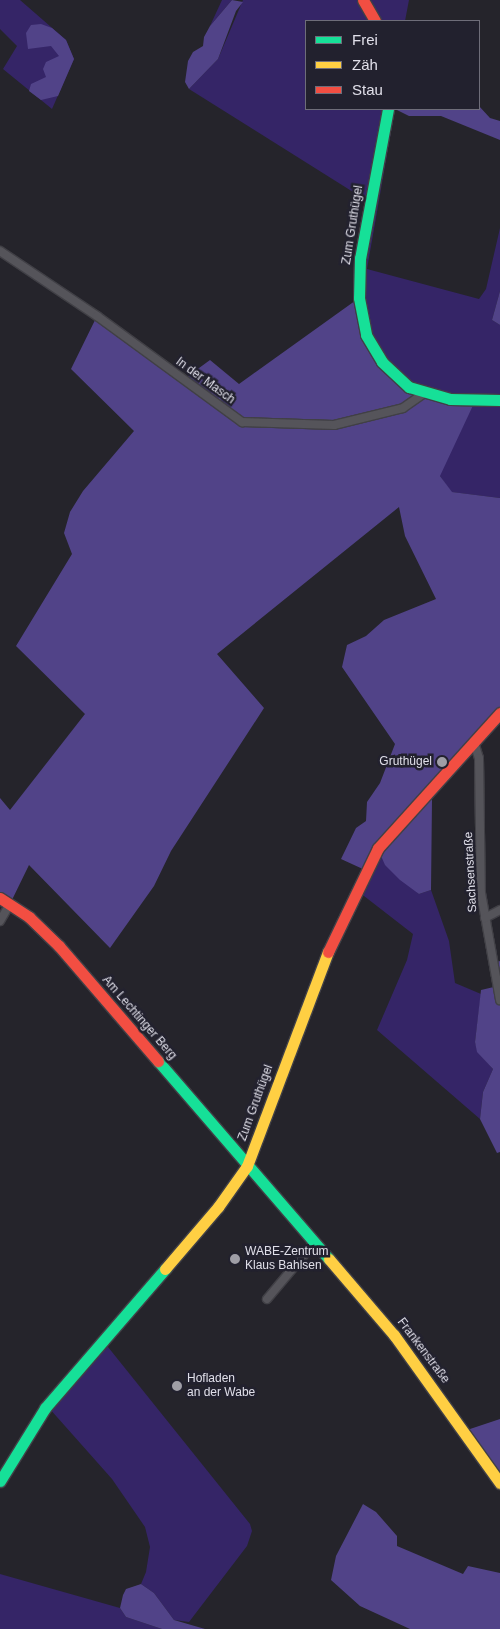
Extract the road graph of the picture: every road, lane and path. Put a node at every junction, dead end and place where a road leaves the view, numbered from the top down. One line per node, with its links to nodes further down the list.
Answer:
1 (363, 0): 2 (street)
2 (374, 20)
3 (388, 110): 5 (street, Zum Gruthügel)
4 (0, 251): 5 (street, In der Masch)
5 (423, 394): 6 (street, Zum Gruthügel)
6 (500, 400)
7 (500, 713): 8 (street, Zum Gruthügel)
8 (474, 742): 12 (street, Sachsenstraße); 15 (street, Zum Gruthügel)
9 (0, 898): 10 (street, Am Lechtinger Berg)
10 (10, 904): 13 (street); 15 (street, Am Lechtinger Berg)
11 (500, 910): 12 (street)
12 (486, 918): 14 (street, Sachsenstraße)
13 (0, 921)
14 (500, 1000)
15 (247, 1166): 16 (street, Frankenstraße); 18 (street, Zum Gruthügel)
16 (315, 1242): 17 (street); 19 (street, Frankenstraße)
17 (267, 1299)
18 (0, 1481)
19 (500, 1483)

